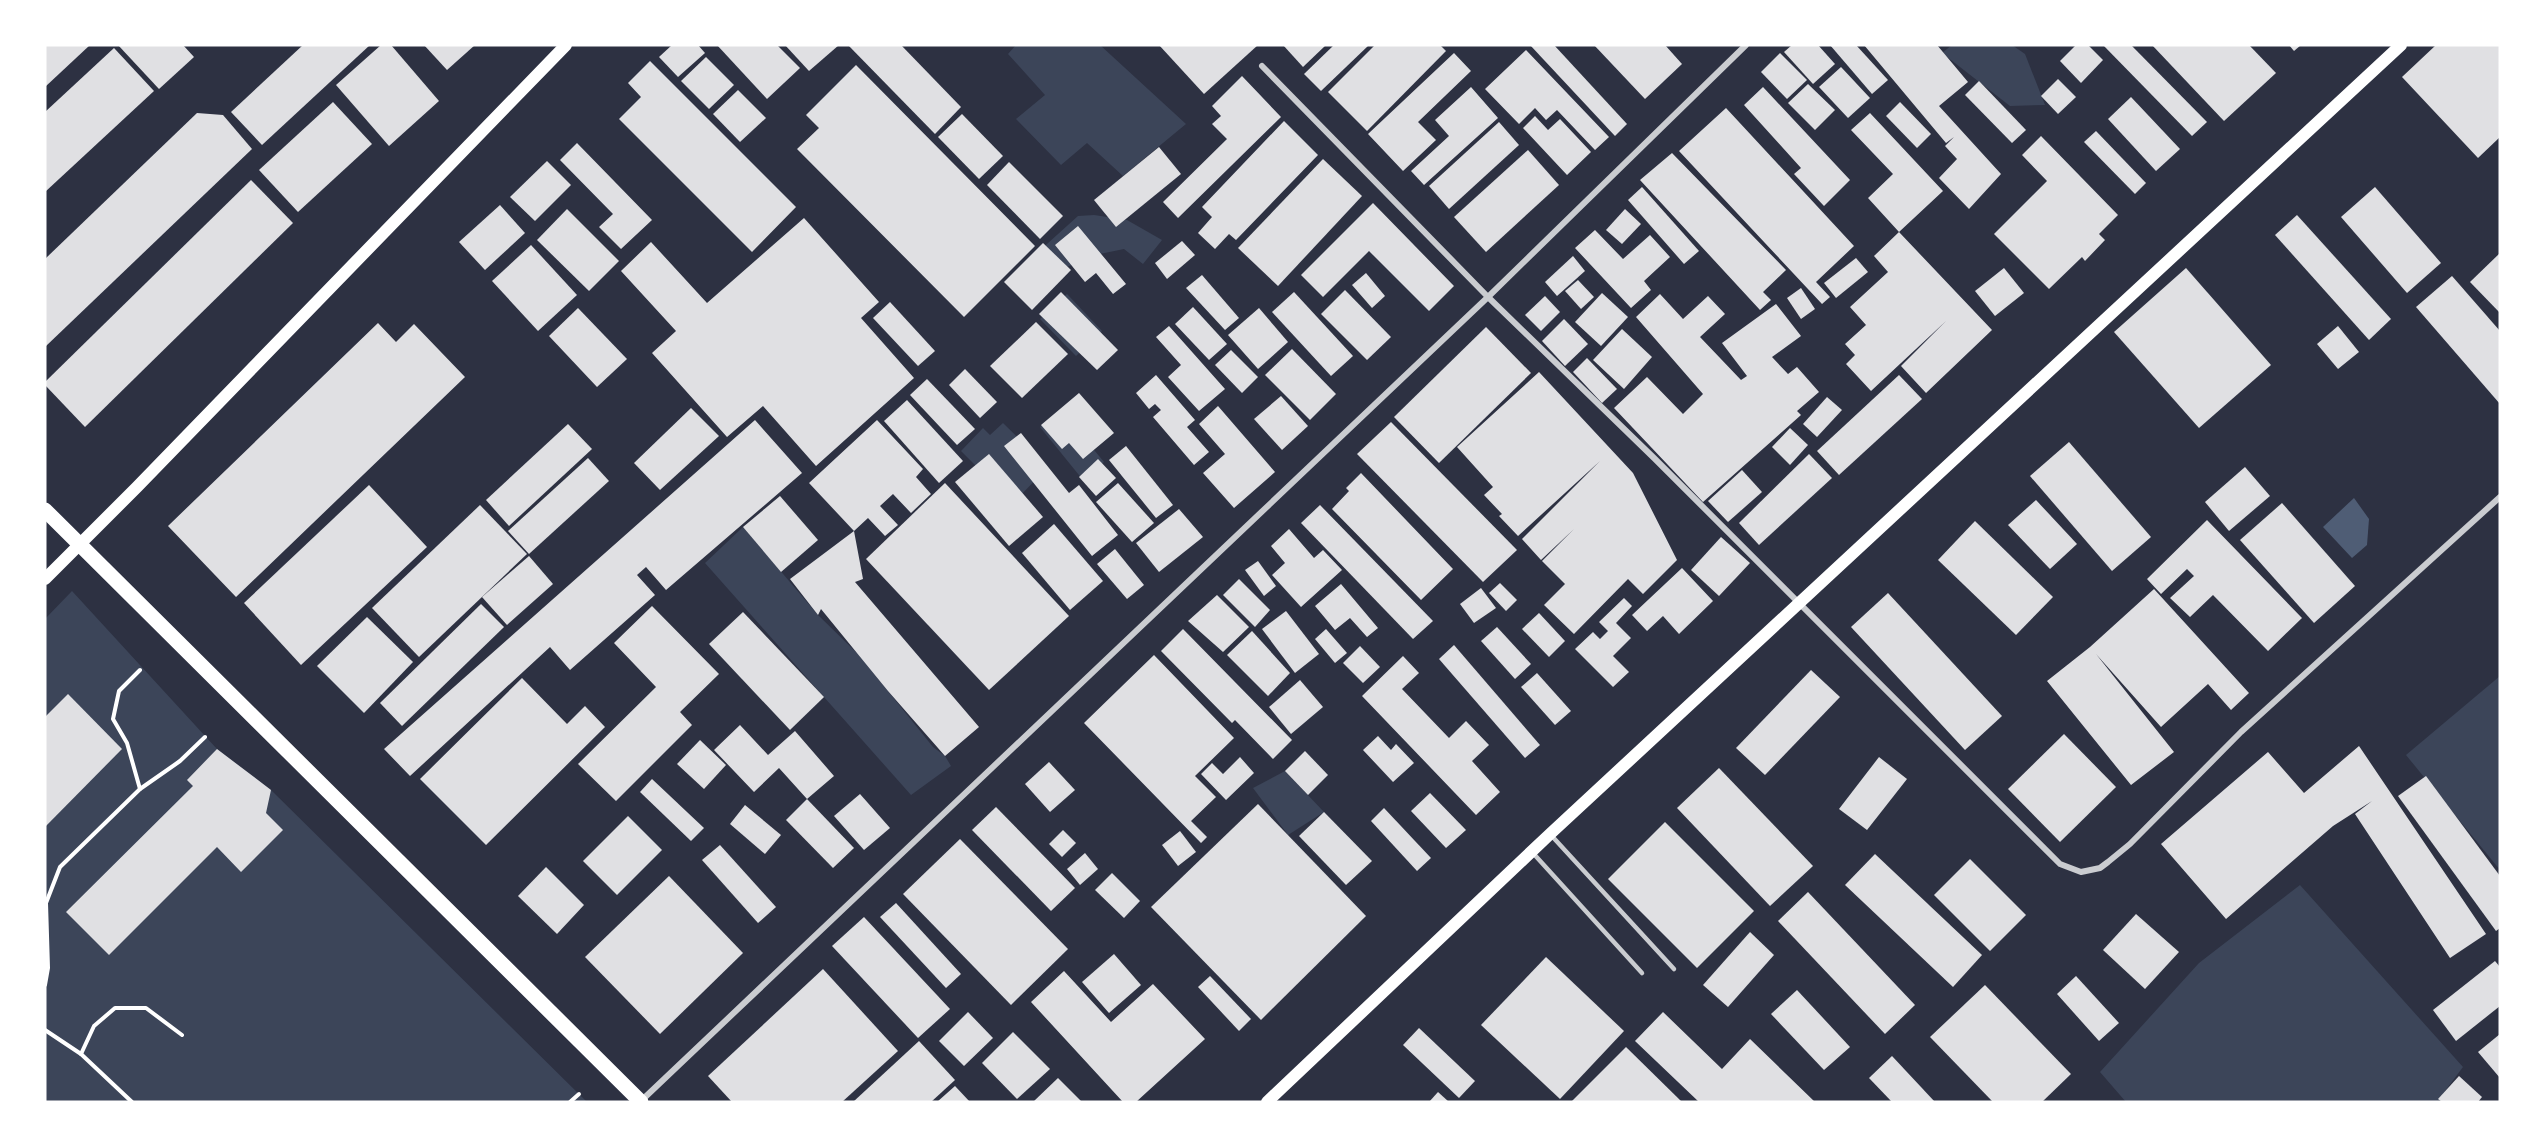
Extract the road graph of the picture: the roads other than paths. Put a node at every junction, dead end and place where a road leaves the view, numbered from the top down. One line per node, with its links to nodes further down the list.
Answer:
1 (566, 45): 8 (main road)
2 (1746, 45): 5 (street)
3 (2401, 45): 10 (main road)
4 (1262, 66): 5 (street)
5 (1488, 297): 10 (street); 15 (street)
6 (2500, 497): 10 (street)
7 (45, 510): 8 (main road)
8 (78, 544): 9 (main road); 15 (main road)
9 (45, 579)
10 (1801, 603): 11 (main road)
11 (1550, 834): 12 (main road); 13 (lane)
12 (1532, 852): 14 (lane); 16 (main road)
13 (1674, 969)
14 (1642, 973)
15 (641, 1102)
16 (1267, 1102)

